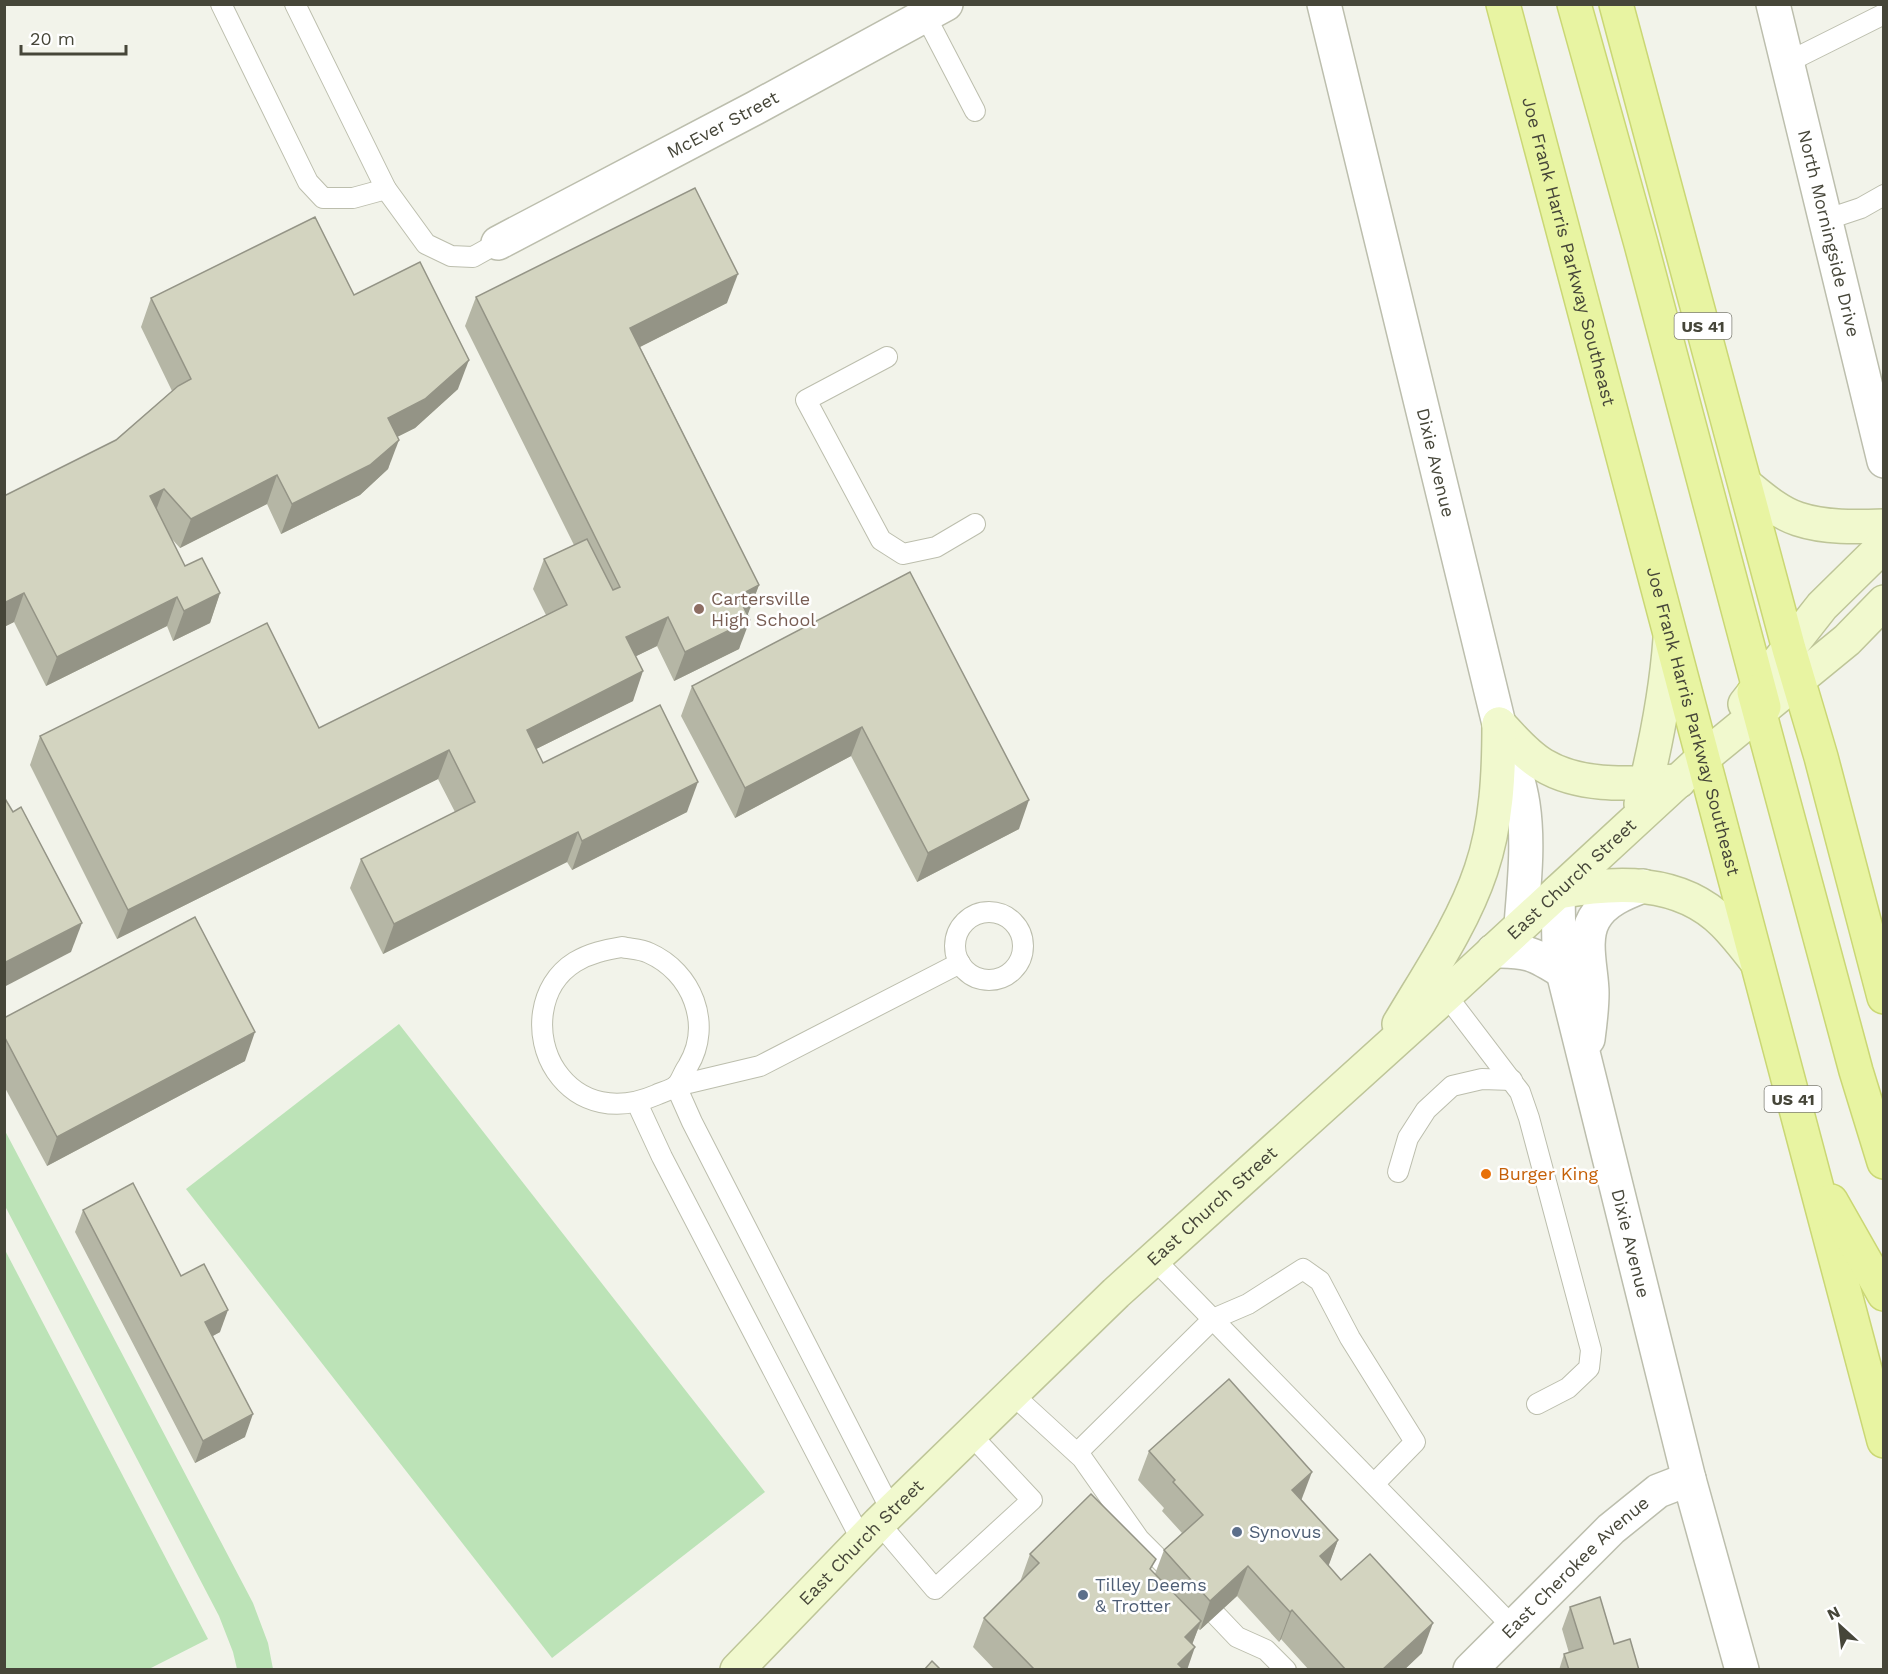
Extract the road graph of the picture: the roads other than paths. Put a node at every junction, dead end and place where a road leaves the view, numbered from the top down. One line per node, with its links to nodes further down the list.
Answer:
1 (222, 4): 12 (lane)
2 (295, 4): 12 (lane)
3 (1324, 4): 27 (street, Dixie Avenue)
4 (1503, 4): 24 (main road, Joe Frank Harris Parkway Southeast / US 41)
5 (1574, 4): 26 (main road)
6 (1616, 4): 19 (main road, US 41)
7 (1773, 4): 10 (street, North Morningside Drive)
8 (935, 10): 11 (lane); 15 (street, McEver Street)
9 (1884, 14): 10 (lane)
10 (1788, 62): 14 (street, North Morningside Drive)
11 (975, 111)
12 (386, 189): 15 (lane)
13 (1884, 195): 14 (lane)
14 (1825, 220): 17 (street, North Morningside Drive)
15 (498, 243)
16 (887, 357): 20 (lane)
17 (1875, 389): 18 (street, North Morningside Drive)
18 (1884, 461)
19 (1746, 485): 21 (main road); 25 (main road, US 41)
20 (975, 524)
21 (1884, 526)
22 (1884, 545): 25 (main road, East Church Street)
23 (1878, 614): 25 (main road, East Church Street)
24 (1670, 637): 28 (main road, Joe Frank Harris Parkway Southeast / US 41); 30 (main road)
25 (1793, 664): 26 (main road, East Church Street); 40 (main road, US 41)
26 (1759, 699): 28 (main road, East Church Street); 46 (main road)
27 (1499, 724): 30 (main road); 34 (street, Dixie Avenue); 41 (main road)
28 (1703, 758): 29 (main road, East Church Street); 36 (main road, Joe Frank Harris Parkway Southeast / US 41)
29 (1679, 781): 30 (main road); 31 (main road, East Church Street)
30 (1647, 782): 31 (main road)
31 (1638, 819): 33 (main road, East Church Street)
32 (1643, 886): 33 (main road); 36 (main road); 42 (street)
33 (1558, 892): 34 (main road, East Church Street); 38 (street, Dixie Avenue)
34 (1521, 925): 35 (main road, East Church Street)
35 (1493, 951): 38 (street); 39 (main road, East Church Street)
36 (1756, 961): 48 (main road, Joe Frank Harris Parkway Southeast / US 41)
37 (960, 963): 44 (lane)
38 (1563, 972): 42 (street, Dixie Avenue)
39 (1446, 995): 41 (main road, East Church Street); 43 (lane)
40 (1884, 997)
41 (1382, 1052): 49 (main road, East Church Street)
42 (1585, 1062): 57 (street, Dixie Avenue)
43 (1512, 1080): 47 (lane); 53 (lane)
44 (676, 1086): 45 (lane); 45 (lane); 59 (lane)
45 (637, 1103): 59 (lane)
46 (1884, 1162)
47 (1398, 1172)
48 (1813, 1174): 50 (main road); 55 (main road, Joe Frank Harris Parkway Southeast / US 41)
49 (1154, 1259): 51 (lane); 52 (main road, East Church Street)
50 (1884, 1294)
51 (1213, 1319): 56 (lane); 58 (lane); 58 (lane)
52 (1012, 1394): 54 (main road, East Church Street); 56 (lane)
53 (1536, 1404)
54 (970, 1435): 59 (main road, East Church Street); 59 (lane)
55 (1884, 1441)
56 (1077, 1453): 60 (lane)
57 (1689, 1479): 62 (street, East Cherokee Avenue); 66 (street, Dixie Avenue)
58 (1374, 1484): 62 (lane)
59 (878, 1525): 63 (main road, East Church Street)
60 (1167, 1567)
61 (1216, 1615): 64 (lane)
62 (1513, 1627): 65 (street, East Cherokee Avenue)
63 (737, 1670)
64 (1286, 1670)
65 (1470, 1670)
66 (1742, 1670)

